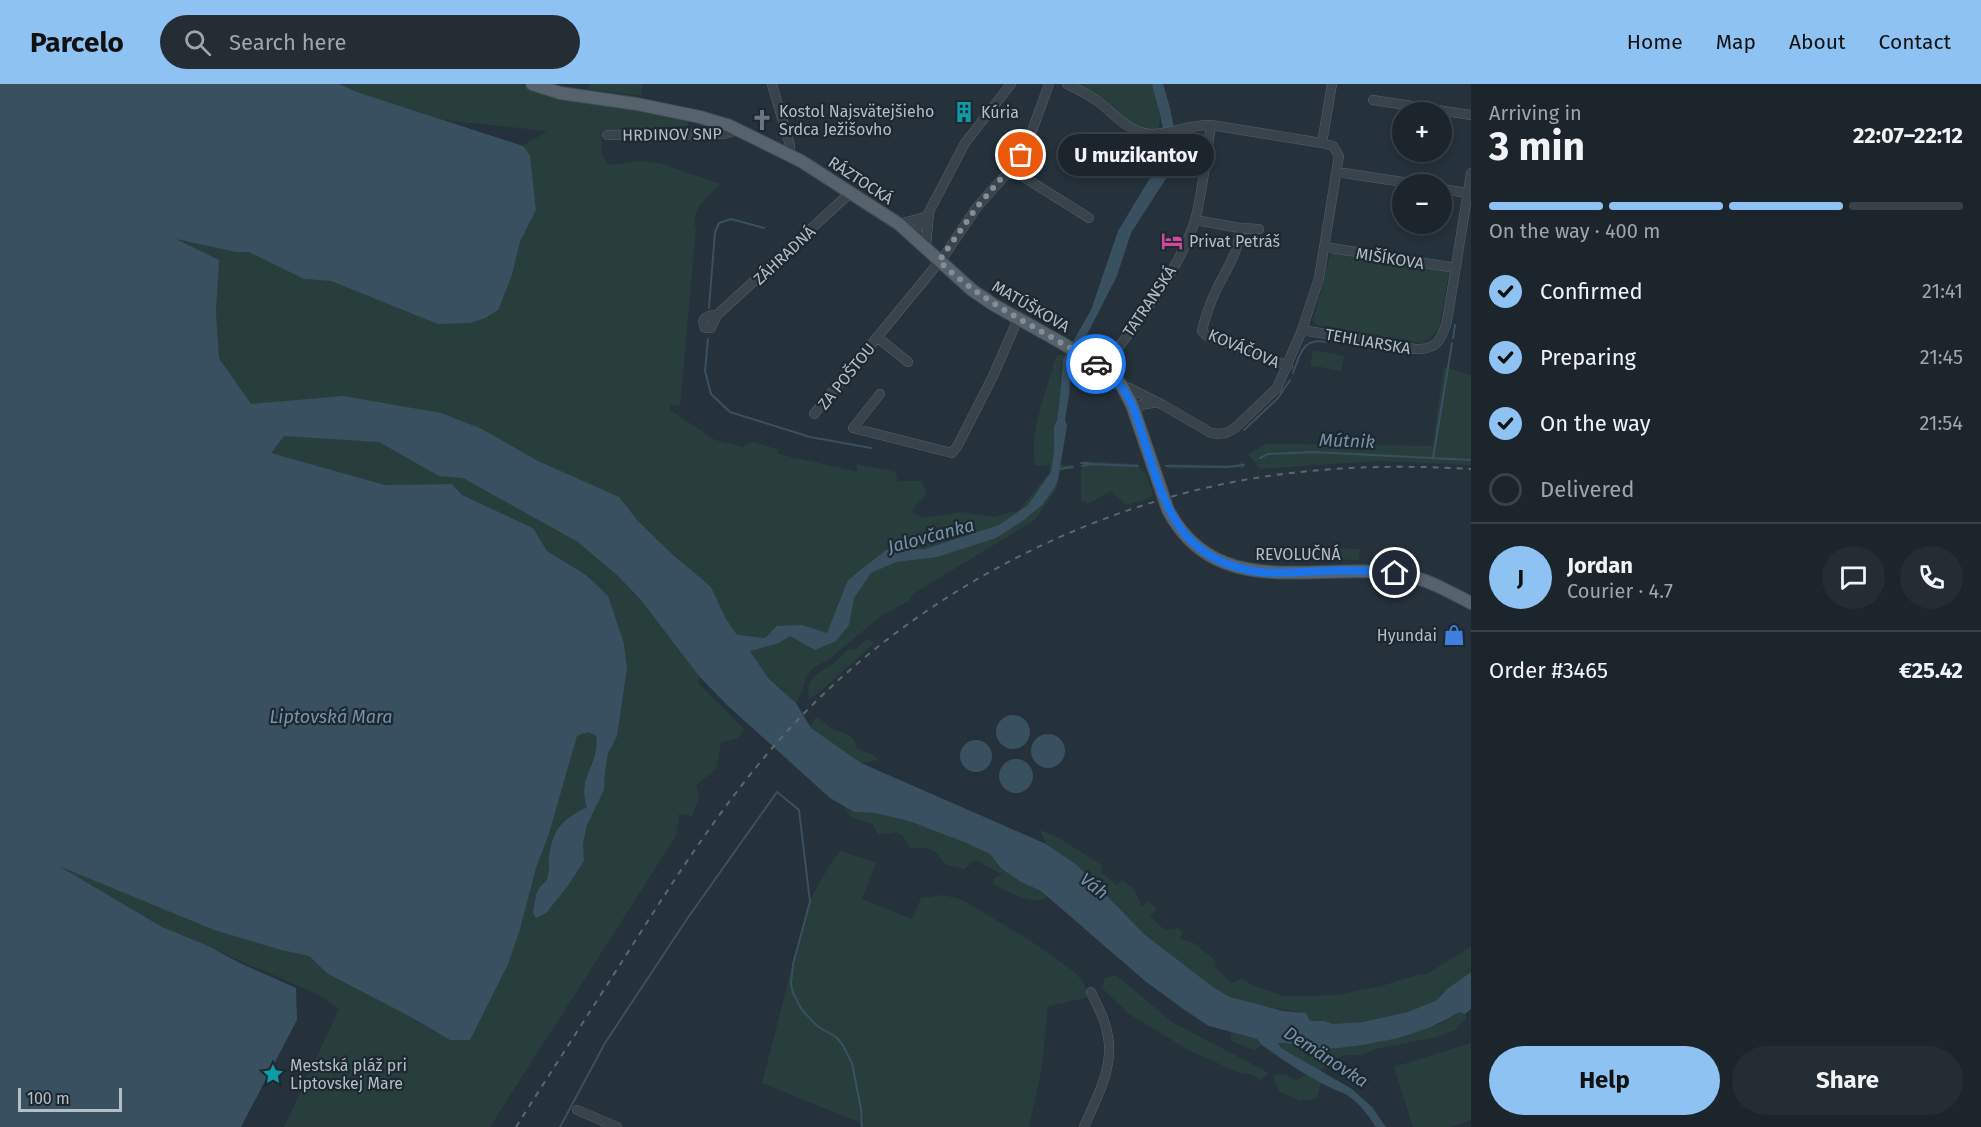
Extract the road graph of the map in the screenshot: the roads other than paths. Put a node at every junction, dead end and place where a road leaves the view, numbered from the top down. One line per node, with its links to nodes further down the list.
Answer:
1 (532, 84): 10 (main road, RÁZTOCKÁ)
2 (772, 84): 13 (street)
3 (1011, 84): 21 (street)
4 (1049, 84): 14 (street, ZA POŠTOU)
5 (1067, 84): 9 (street)
6 (1332, 84): 12 (street)
7 (1373, 100): 8 (street)
8 (1471, 115)
9 (1211, 125): 12 (street); 23 (street, TATRANSKÁ)
10 (736, 128): 11 (street, HRDINOV SNP); 13 (main road, RÁZTOCKÁ)
11 (607, 135)
12 (1322, 143): 15 (street)
13 (789, 154): 19 (main road, RÁZTOCKÁ)
14 (1011, 169): 22 (street); 30 (street, ZA POŠTOU)
15 (1336, 172): 17 (street); 29 (street)
16 (1471, 173): 20 (street, TEHLIARSKA)
17 (1392, 180)
18 (1452, 191): 20 (street)
19 (850, 193): 24 (main road, RÁZTOCKÁ); 32 (street, ZÁHRADNÁ)
20 (1468, 193): 31 (street, TEHLIARSKA)
21 (927, 215): 24 (street); 27 (street); 28 (street)
22 (1089, 218)
23 (1195, 220): 25 (street); 38 (street, TATRANSKÁ)
24 (899, 224): 27 (main road, MATÚŠKOVA)
25 (1240, 228): 26 (street); 37 (street, KOVÁČOVA)
26 (1259, 229)
27 (913, 235): 28 (main road, MATÚŠKOVA)
28 (926, 247): 30 (main road, MATÚŠKOVA)
29 (1325, 247): 31 (street, MIŠÍKOVA); 34 (street)
30 (939, 261): 33 (main road, MATÚŠKOVA); 35 (street, ZA POŠTOU)
31 (1456, 268): 34 (street, TEHLIARSKA)
32 (717, 315)
33 (1018, 319): 38 (main road, MATÚŠKOVA); 40 (street)
34 (1302, 330): 37 (street)
35 (877, 337): 36 (street, ZA POŠTOU); 42 (street, ZA POŠTOU)
36 (908, 362)
37 (1288, 366): 41 (street, MATÚŠKOVA)
38 (1102, 369): 39 (main road, MATÚŠKOVA)
39 (1122, 386): 41 (street, MATÚŠKOVA); 43 (main road, REVOLUČNÁ)
40 (880, 394)
41 (1157, 402): 43 (street)
42 (814, 414)
43 (1136, 418): 44 (main road, REVOLUČNÁ)
44 (1471, 603)
45 (1091, 992): 48 (street)
46 (577, 1110): 47 (street)
47 (617, 1127)
48 (1084, 1127)

